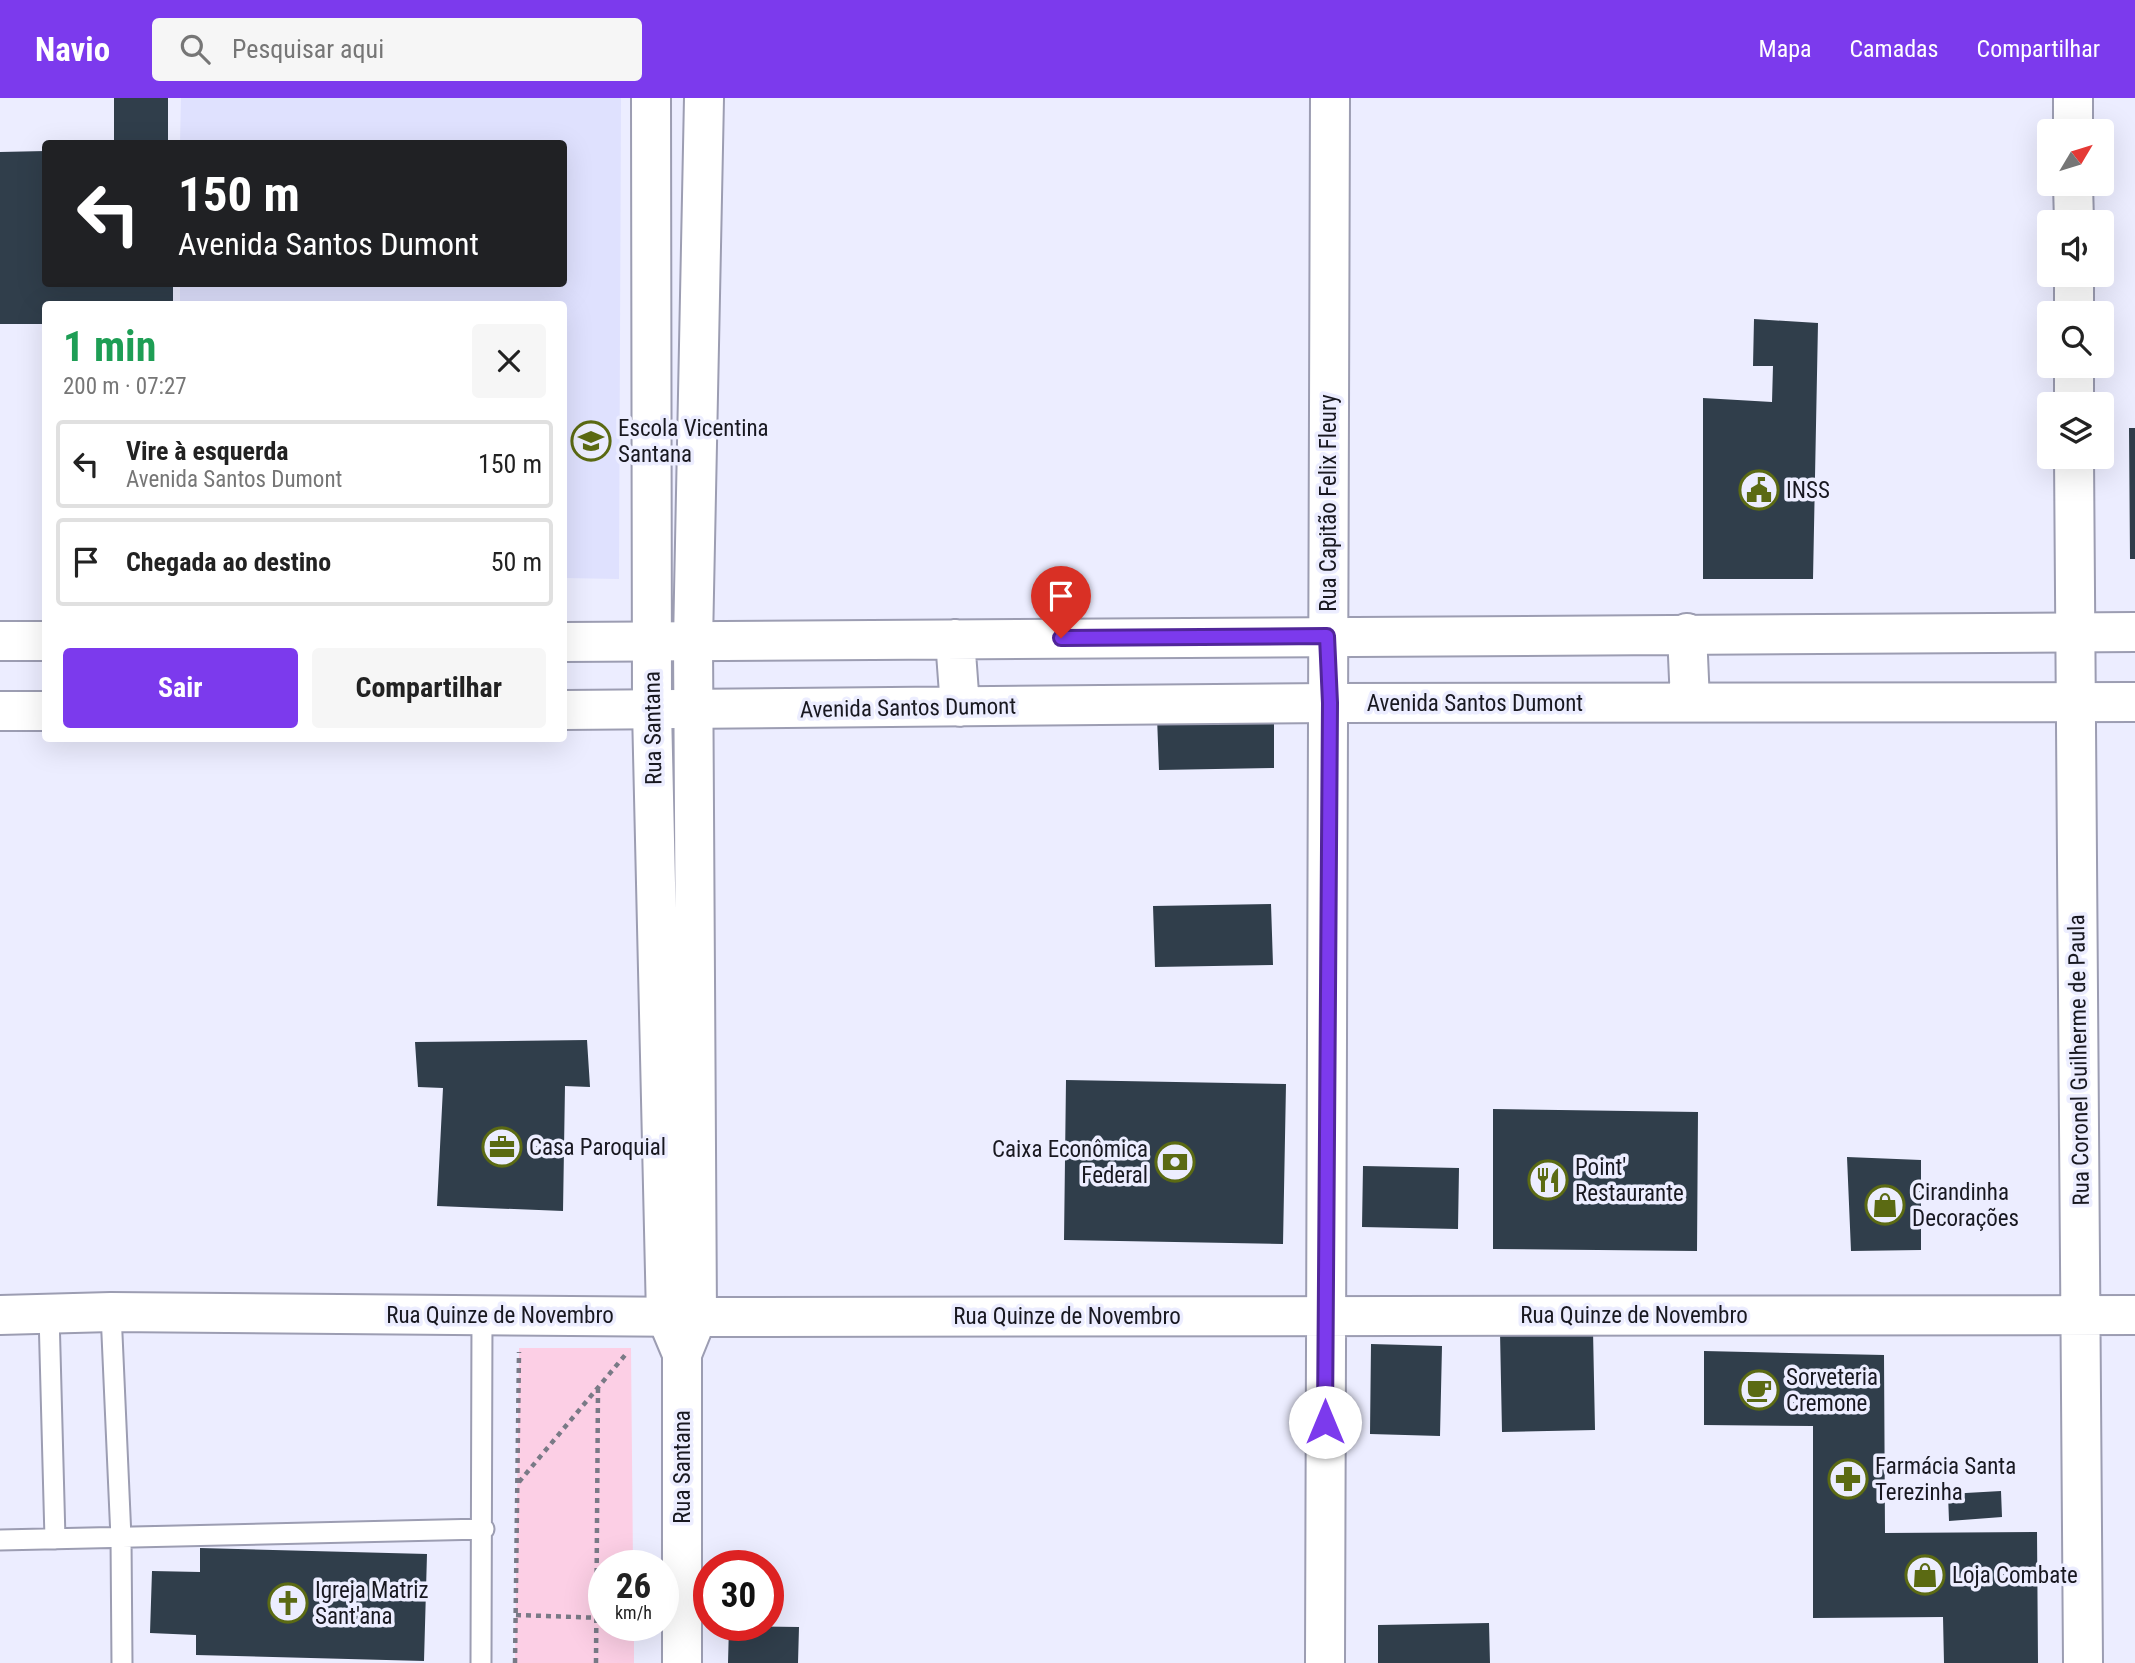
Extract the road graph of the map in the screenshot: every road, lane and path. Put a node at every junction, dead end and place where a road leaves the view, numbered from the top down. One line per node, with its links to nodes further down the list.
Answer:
1 (651, 98): 6 (street, Rua Santana)
2 (704, 98): 7 (street, Rua Santana)
3 (1330, 98): 14 (street, Rua Capitão Felix Fleury)
4 (2073, 98): 5 (street)
5 (2073, 119)
6 (652, 334): 7 (street); 8 (street, Rua Santana)
7 (700, 335): 9 (street, Rua Santana)
8 (653, 431): 9 (street); 19 (street, Rua Santana)
9 (698, 432): 20 (street, Rua Santana)
10 (2074, 469): 11 (street, Rua Coronel Guilherme de Paula)
11 (2074, 631): 12 (street); 13 (street); 22 (street, Rua Coronel Guilherme de Paula)
12 (2135, 632)
13 (1687, 634): 14 (street); 21 (street)
14 (1327, 636): 15 (street); 24 (street, Rua Capitão Felix Fleury)
15 (955, 639): 20 (street); 25 (street)
16 (0, 641): 17 (street)
17 (42, 641)
18 (567, 642): 19 (street)
19 (653, 642): 20 (street); 27 (street, Rua Santana)
20 (693, 642): 28 (street, Rua Santana)
21 (1690, 702): 22 (street, Avenida Santos Dumont); 24 (street, Avenida Santos Dumont)
22 (2074, 702): 23 (street, Avenida Santos Dumont); 38 (street, Rua Coronel Guilherme de Paula)
23 (2135, 702)
24 (1330, 703): 25 (street, Avenida Santos Dumont); 37 (street, Rua Capitão Felix Fleury)
25 (960, 707): 28 (street, Avenida Santos Dumont)
26 (567, 710): 27 (street, Avenida Santos Dumont)
27 (652, 710): 28 (street, Avenida Santos Dumont); 32 (street, Rua Santana)
28 (696, 710): 31 (street, Rua Santana)
29 (0, 711): 30 (street)
30 (42, 711)
31 (696, 994): 32 (street); 40 (street, Rua Santana)
32 (659, 996): 40 (street, Rua Santana)
33 (111, 1312): 34 (street, Rua Quinze de Novembro); 36 (street, Rua Quinze de Novembro); 46 (lane)
34 (49, 1314): 35 (street, Rua Quinze de Novembro); 47 (lane)
35 (0, 1315)
36 (482, 1315): 40 (street, Rua Quinze de Novembro); 45 (lane)
37 (1325, 1315): 38 (street, Rua Quinze de Novembro); 40 (street, Rua Quinze de Novembro); 58 (street, Rua Capitão Felix Fleury)
38 (2082, 1315): 39 (street, Rua Quinze de Novembro); 59 (street, Rua Coronel Guilherme de Paula)
39 (2135, 1315)
40 (682, 1316): 57 (street, Rua Santana)
41 (519, 1348): 44 (path)
42 (631, 1348): 43 (path)
43 (598, 1388): 44 (path); 49 (path)
44 (517, 1483): 50 (path)
45 (484, 1529): 46 (lane); 54 (lane)
46 (121, 1538): 47 (lane); 53 (lane)
47 (55, 1539): 48 (lane)
48 (0, 1540)
49 (597, 1550)
50 (516, 1615): 51 (path); 55 (path)
51 (588, 1618)
52 (596, 1641): 56 (path)
53 (122, 1663)
54 (481, 1663)
55 (515, 1663)
56 (596, 1663)
57 (682, 1663)
58 (1325, 1663)
59 (2084, 1663)

